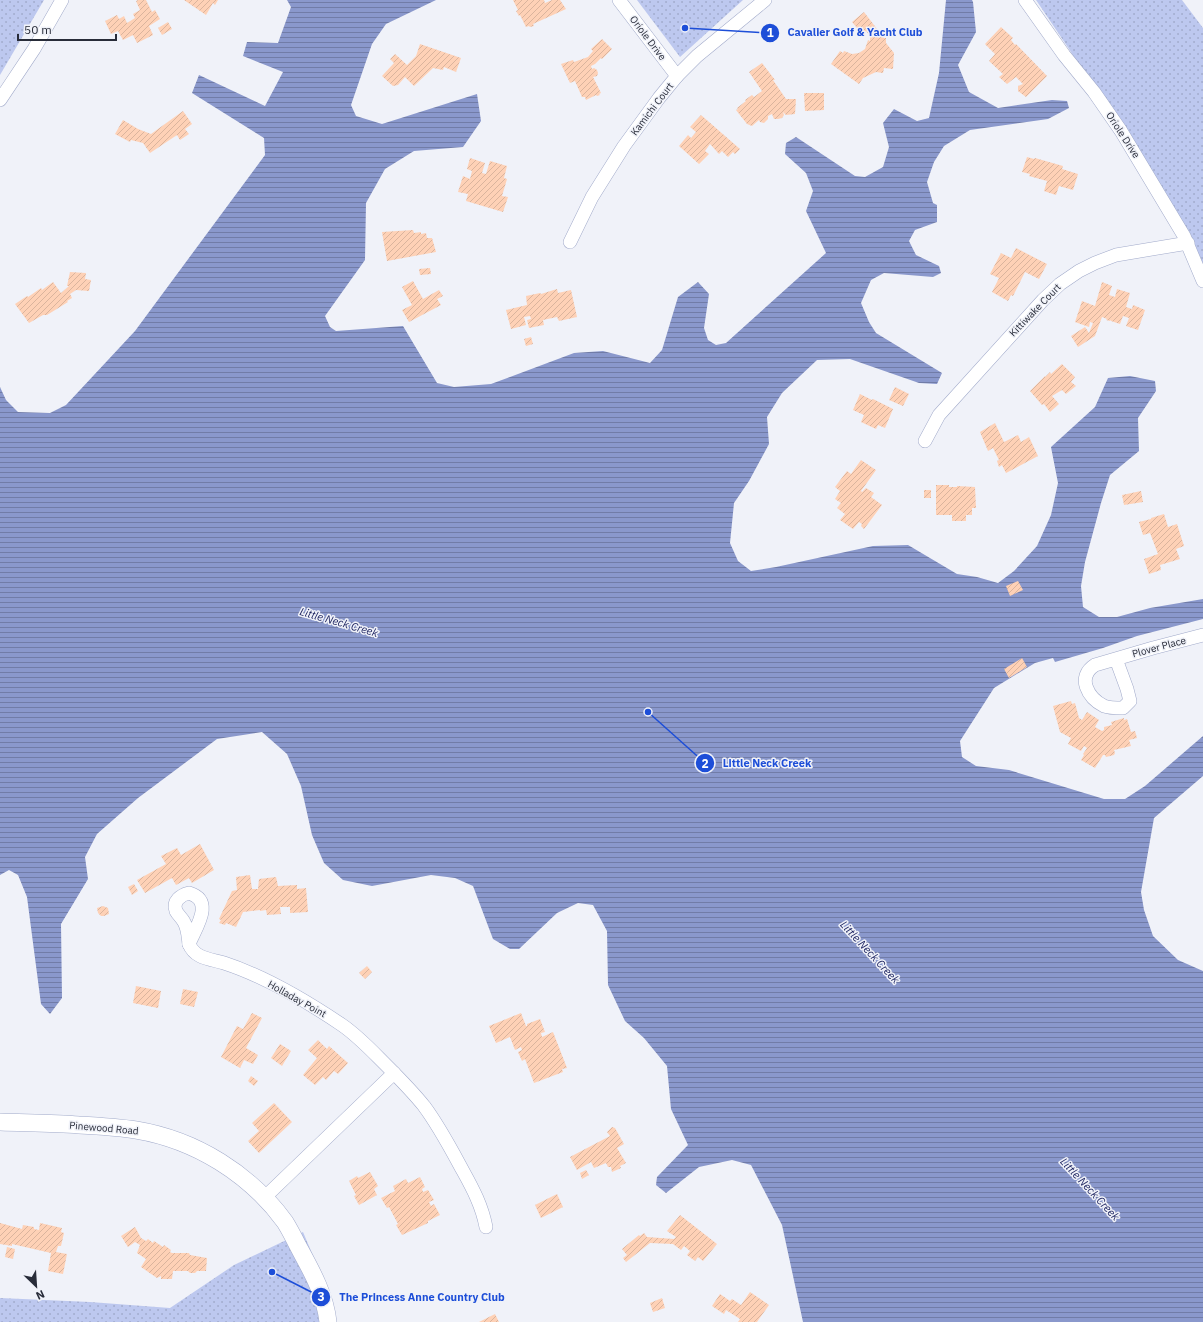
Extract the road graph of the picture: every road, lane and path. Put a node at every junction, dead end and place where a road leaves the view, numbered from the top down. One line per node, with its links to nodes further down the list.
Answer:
1 (62, 0): 6 (street)
2 (619, 0): 5 (street, Oriole Drive)
3 (765, 0): 5 (street, Kamichi Court)
4 (1025, 0): 8 (street, Oriole Drive)
5 (677, 76): 7 (street, Kamichi Court)
6 (0, 100)
7 (570, 242)
8 (1188, 243): 9 (street, Oriole Drive); 10 (street, Kittiwake Court)
9 (1203, 281)
10 (925, 442)
11 (1203, 635): 12 (street, Plover Place)
12 (1116, 659)
13 (189, 944): 14 (street, Holladay Point)
14 (394, 1073): 16 (street); 17 (street, Holladay Point)
15 (0, 1122): 16 (street, Pinewood Road)
16 (264, 1198): 18 (street, Pinewood Road)
17 (486, 1226)
18 (328, 1322)

